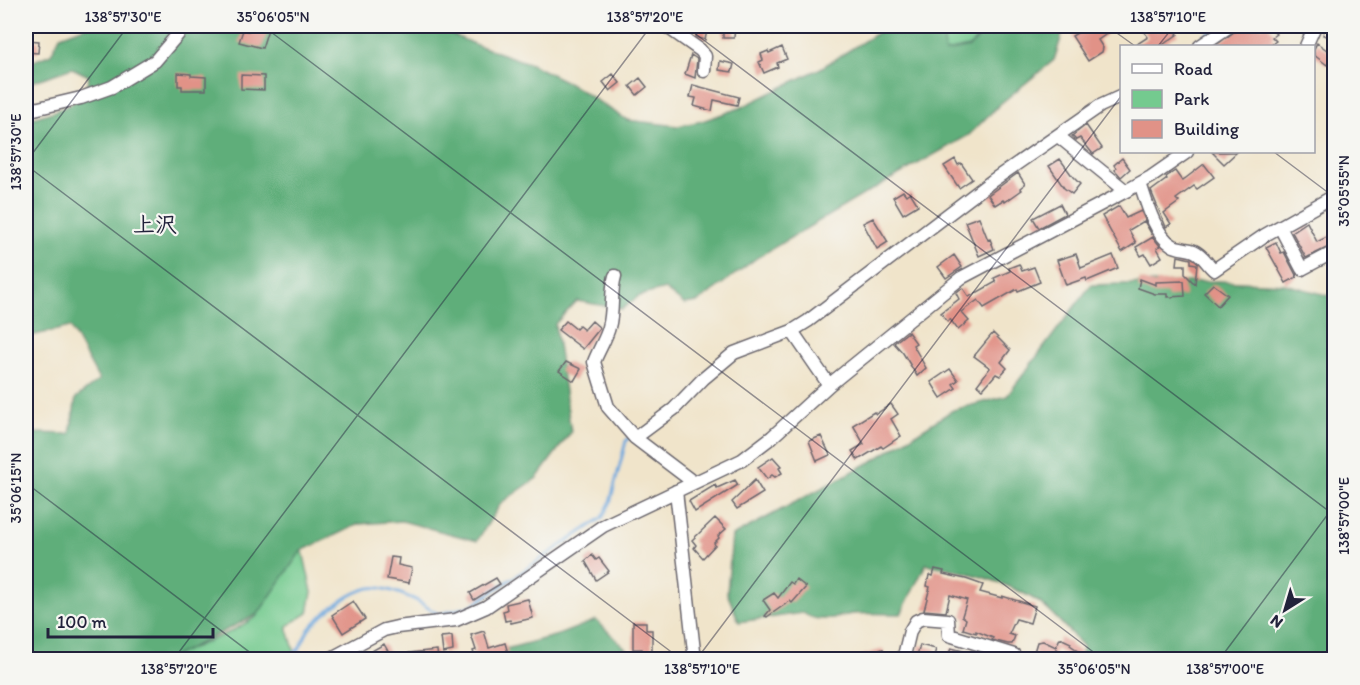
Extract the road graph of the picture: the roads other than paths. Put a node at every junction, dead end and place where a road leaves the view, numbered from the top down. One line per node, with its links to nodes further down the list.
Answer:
1 (185, 26): 9 (street)
2 (666, 26): 7 (street)
3 (1230, 26): 5 (street)
4 (1315, 26): 6 (street)
5 (1202, 45)
6 (1306, 45)
7 (704, 72)
8 (1120, 97): 10 (street)
9 (26, 111)
10 (1058, 136): 13 (street); 18 (street)
11 (1185, 153): 12 (street)
12 (1140, 183): 13 (street); 15 (street)
13 (1126, 191): 19 (street)
14 (1335, 196): 15 (street)
15 (1280, 227): 16 (street)
16 (1333, 258)
17 (615, 276): 20 (street)
18 (792, 331): 19 (street); 20 (street)
19 (829, 385): 21 (street)
20 (634, 438): 21 (street)
21 (693, 482): 22 (street)
22 (676, 490): 23 (street); 24 (street)
23 (328, 660)
24 (695, 660)
25 (903, 660): 26 (street)
26 (1017, 660)

